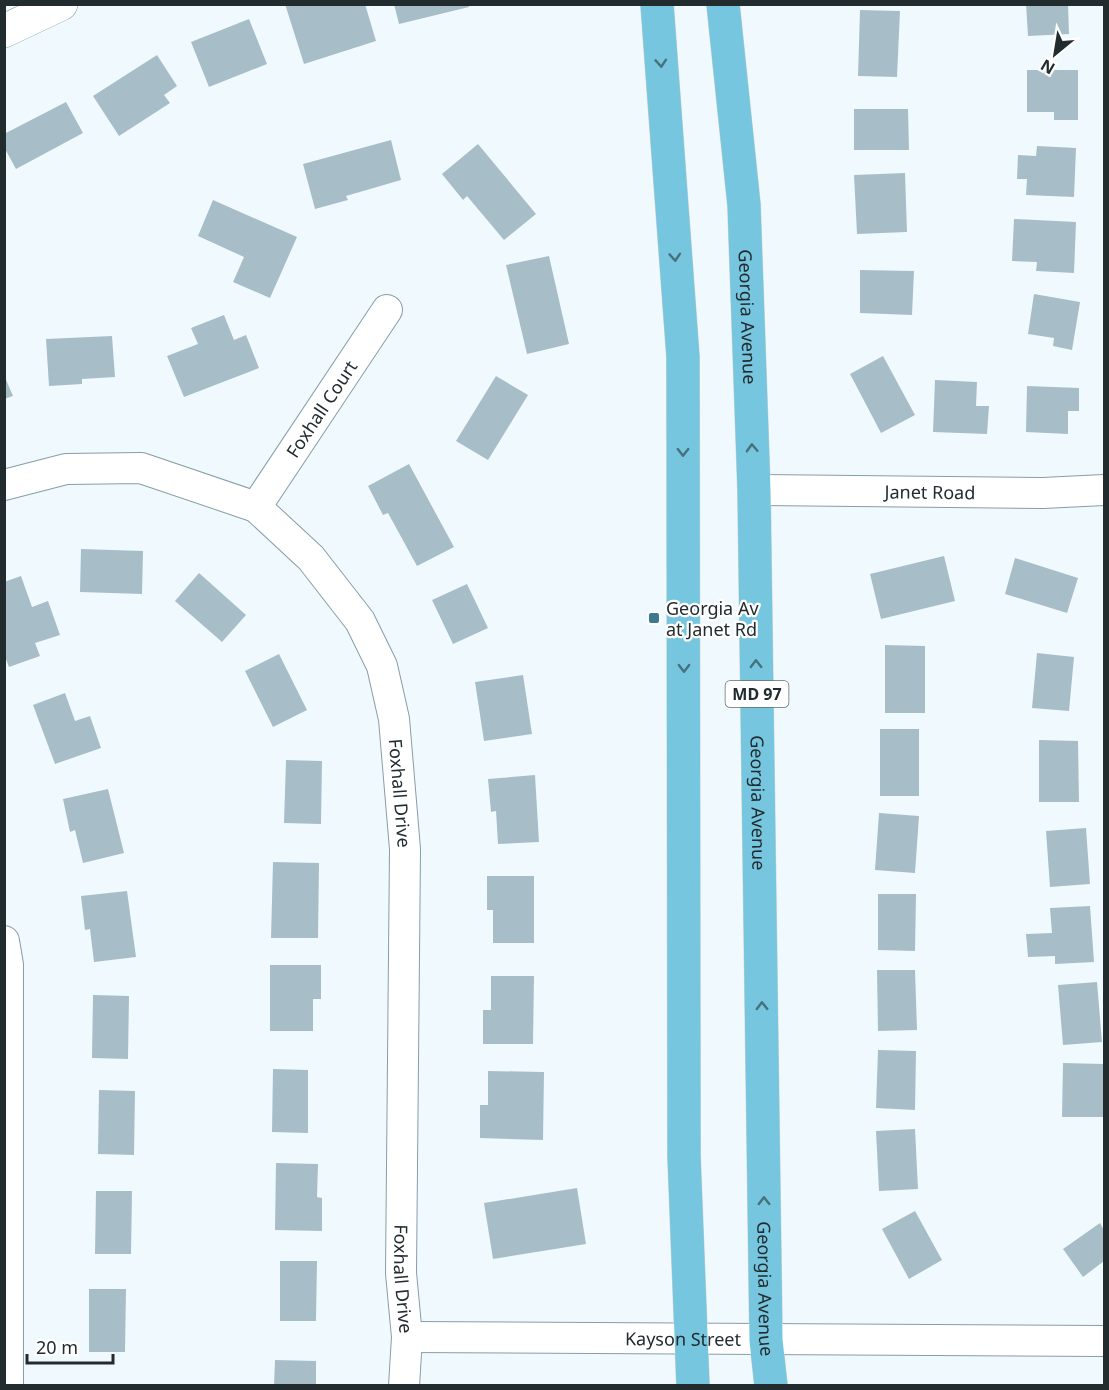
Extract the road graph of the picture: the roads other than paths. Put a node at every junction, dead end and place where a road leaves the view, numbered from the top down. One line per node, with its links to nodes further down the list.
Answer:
1 (61, 4): 4 (street)
2 (657, 4): 12 (main road, one-way to 12)
3 (723, 4): 7 (main road, Georgia Avenue / MD 97, one-way to 3)
4 (4, 31)
5 (387, 310): 9 (street, Foxhall Court)
6 (4, 484): 9 (street, Foxhall Drive)
7 (754, 490): 8 (street, Janet Road); 13 (main road, Georgia Avenue / MD 97, one-way to 7)
8 (1104, 490)
9 (256, 507): 11 (street, Foxhall Drive)
10 (4, 941): 15 (street)
11 (407, 1337): 12 (street, Kayson Street); 16 (street, Foxhall Drive)
12 (691, 1337): 13 (street, Kayson Street); 17 (main road)
13 (766, 1340): 14 (street, Kayson Street); 18 (main road, Georgia Avenue / MD 97)
14 (1104, 1341)
15 (8, 1386)
16 (404, 1386)
17 (693, 1386)
18 (771, 1386)

